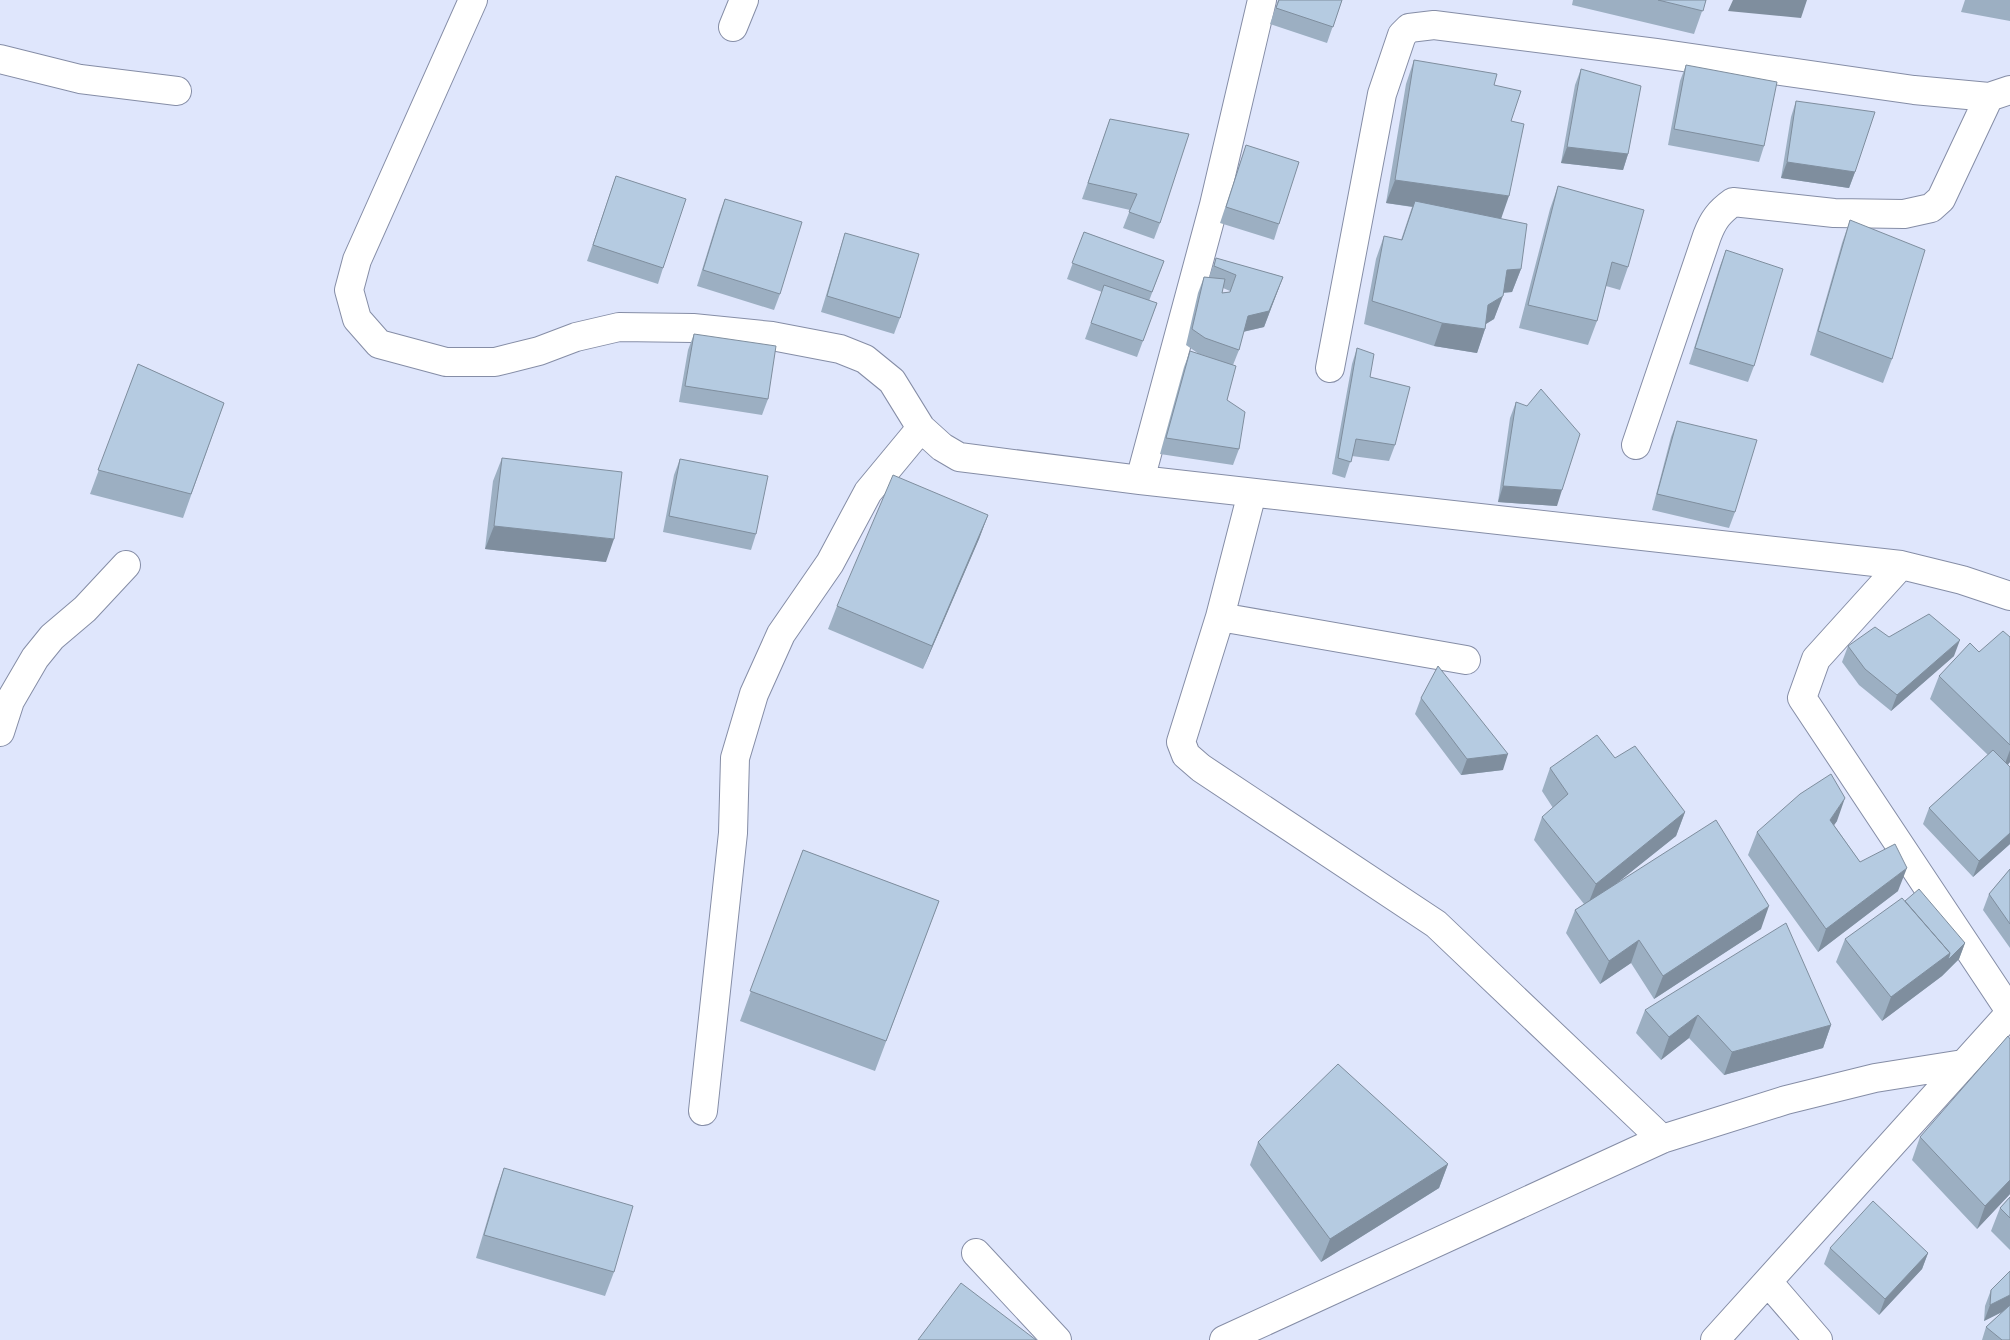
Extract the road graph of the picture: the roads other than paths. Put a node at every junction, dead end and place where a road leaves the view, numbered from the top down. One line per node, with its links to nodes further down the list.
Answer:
1 (473, 0): 9 (street)
2 (744, 0): 4 (street)
3 (1262, 0): 11 (street)
4 (733, 27)
5 (0, 60): 6 (street)
6 (177, 91)
7 (2000, 94): 8 (street); 10 (street)
8 (1330, 368)
9 (921, 428): 11 (street); 21 (street)
10 (1636, 445)
11 (1140, 480): 12 (street)
12 (1252, 493): 13 (street); 16 (street)
13 (1902, 565): 15 (street); 19 (street)
14 (126, 566): 18 (street)
15 (2010, 596)
16 (1220, 617): 17 (street); 22 (street)
17 (1466, 660)
18 (0, 732)
19 (2010, 1012): 20 (street)
20 (1963, 1064): 22 (street); 24 (street)
21 (703, 1111)
22 (1662, 1139): 26 (street)
23 (976, 1253): 25 (street)
24 (1768, 1282): 27 (street); 28 (street)
25 (1057, 1340)
26 (1224, 1340)
27 (1715, 1340)
28 (1818, 1340)

